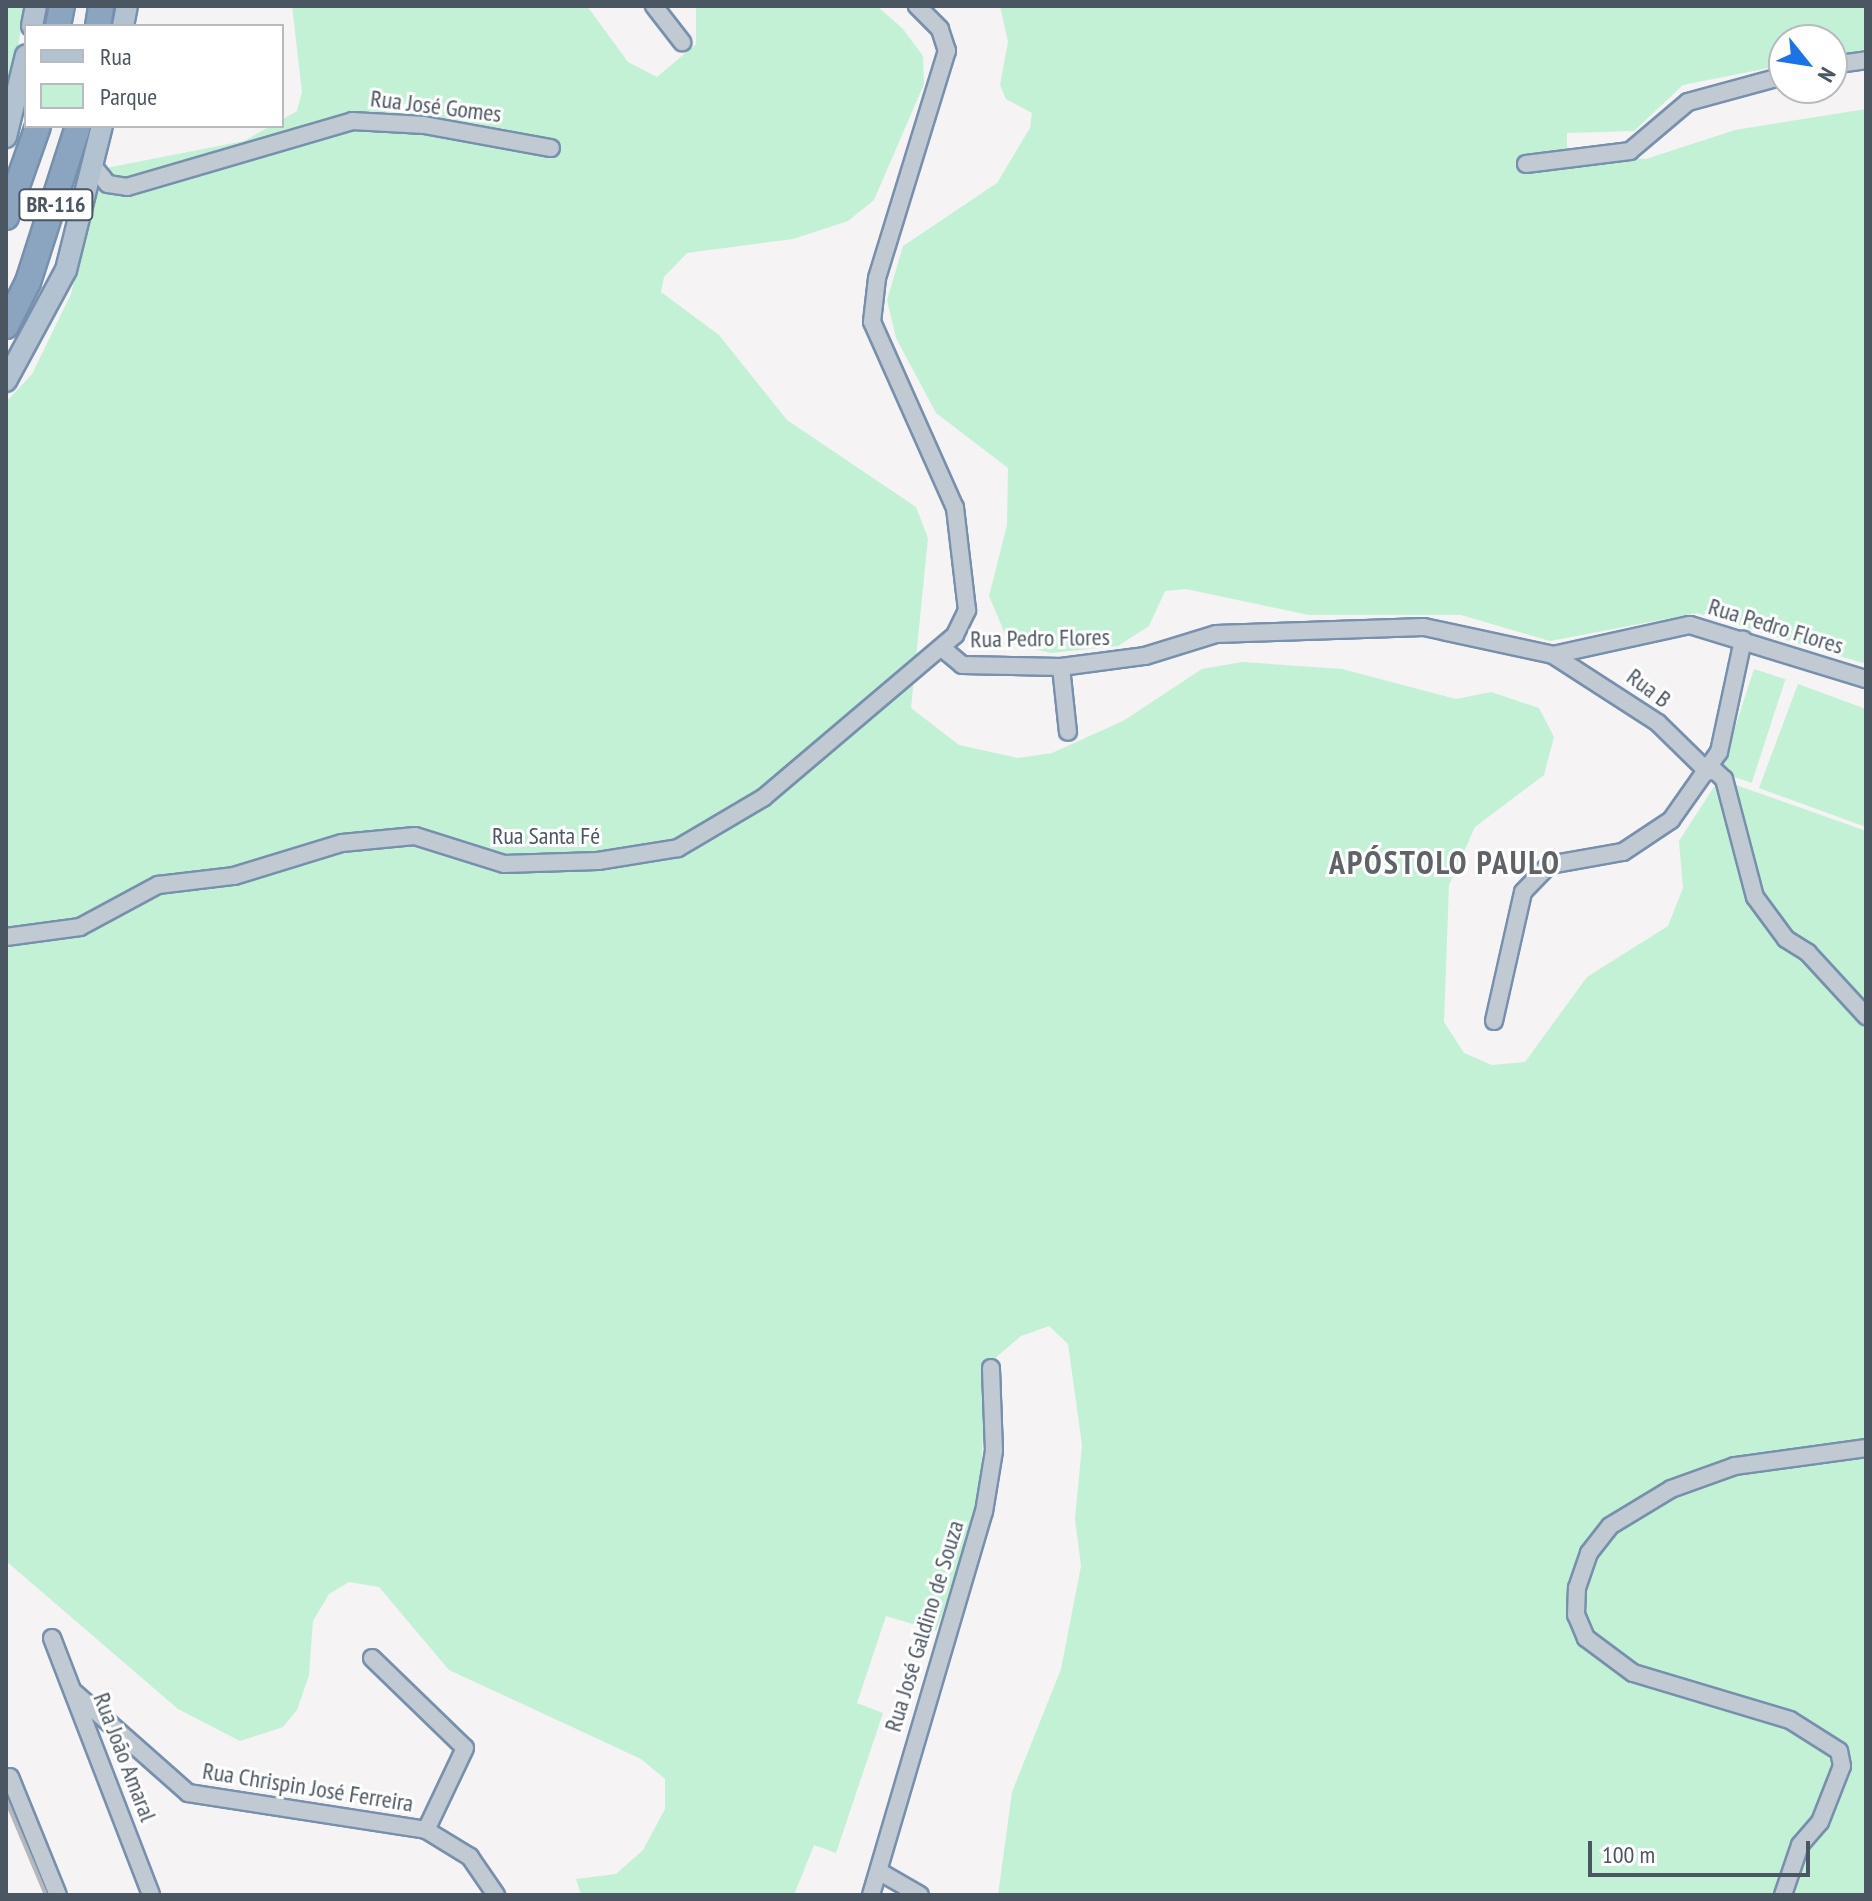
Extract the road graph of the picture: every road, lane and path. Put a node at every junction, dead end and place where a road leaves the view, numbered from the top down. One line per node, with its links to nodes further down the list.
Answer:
1 (654, 6): 3 (street)
2 (917, 6): 17 (street, Rua Pedro Flores)
3 (682, 42)
4 (24, 63): 9 (main road)
5 (1768, 80): 11 (street)
6 (37, 128): 13 (highway, BR-116)
7 (77, 128): 14 (highway, BR-116)
8 (102, 128): 12 (main road)
9 (6, 137)
10 (551, 148): 12 (street, Rua José Gomes)
11 (1526, 164)
12 (94, 167): 15 (main road)
13 (6, 217)
14 (6, 326)
15 (6, 381)
16 (1743, 640): 18 (street, Rua Pedro Flores); 20 (street, Rua Pedro Flores); 22 (street)
17 (942, 648): 19 (street, Rua Pedro Flores); 23 (street, Rua Santa Fé)
18 (1553, 655): 19 (street, Rua Pedro Flores); 22 (street, Rua B)
19 (1061, 667): 21 (street)
20 (1866, 679)
21 (1068, 732)
22 (1710, 769): 24 (street, Rua B); 25 (street)
23 (6, 937)
24 (1866, 1016)
25 (1494, 1021)
26 (991, 1368): 33 (street, Rua José Galdino de Souza)
27 (1866, 1448): 39 (street)
28 (52, 1638): 30 (street, Rua João Amaral)
29 (372, 1658): 32 (street)
30 (75, 1693): 32 (street, Rua Chrispin José Ferreira); 35 (street, Rua João Amaral)
31 (10, 1777): 34 (street)
32 (426, 1830): 36 (street, Rua Chrispin José Ferreira)
33 (880, 1872): 37 (street, Rua José Galdino de Souza); 38 (street)
34 (58, 1895)
35 (151, 1895)
36 (496, 1895)
37 (871, 1895)
38 (920, 1895)
39 (1783, 1895)

